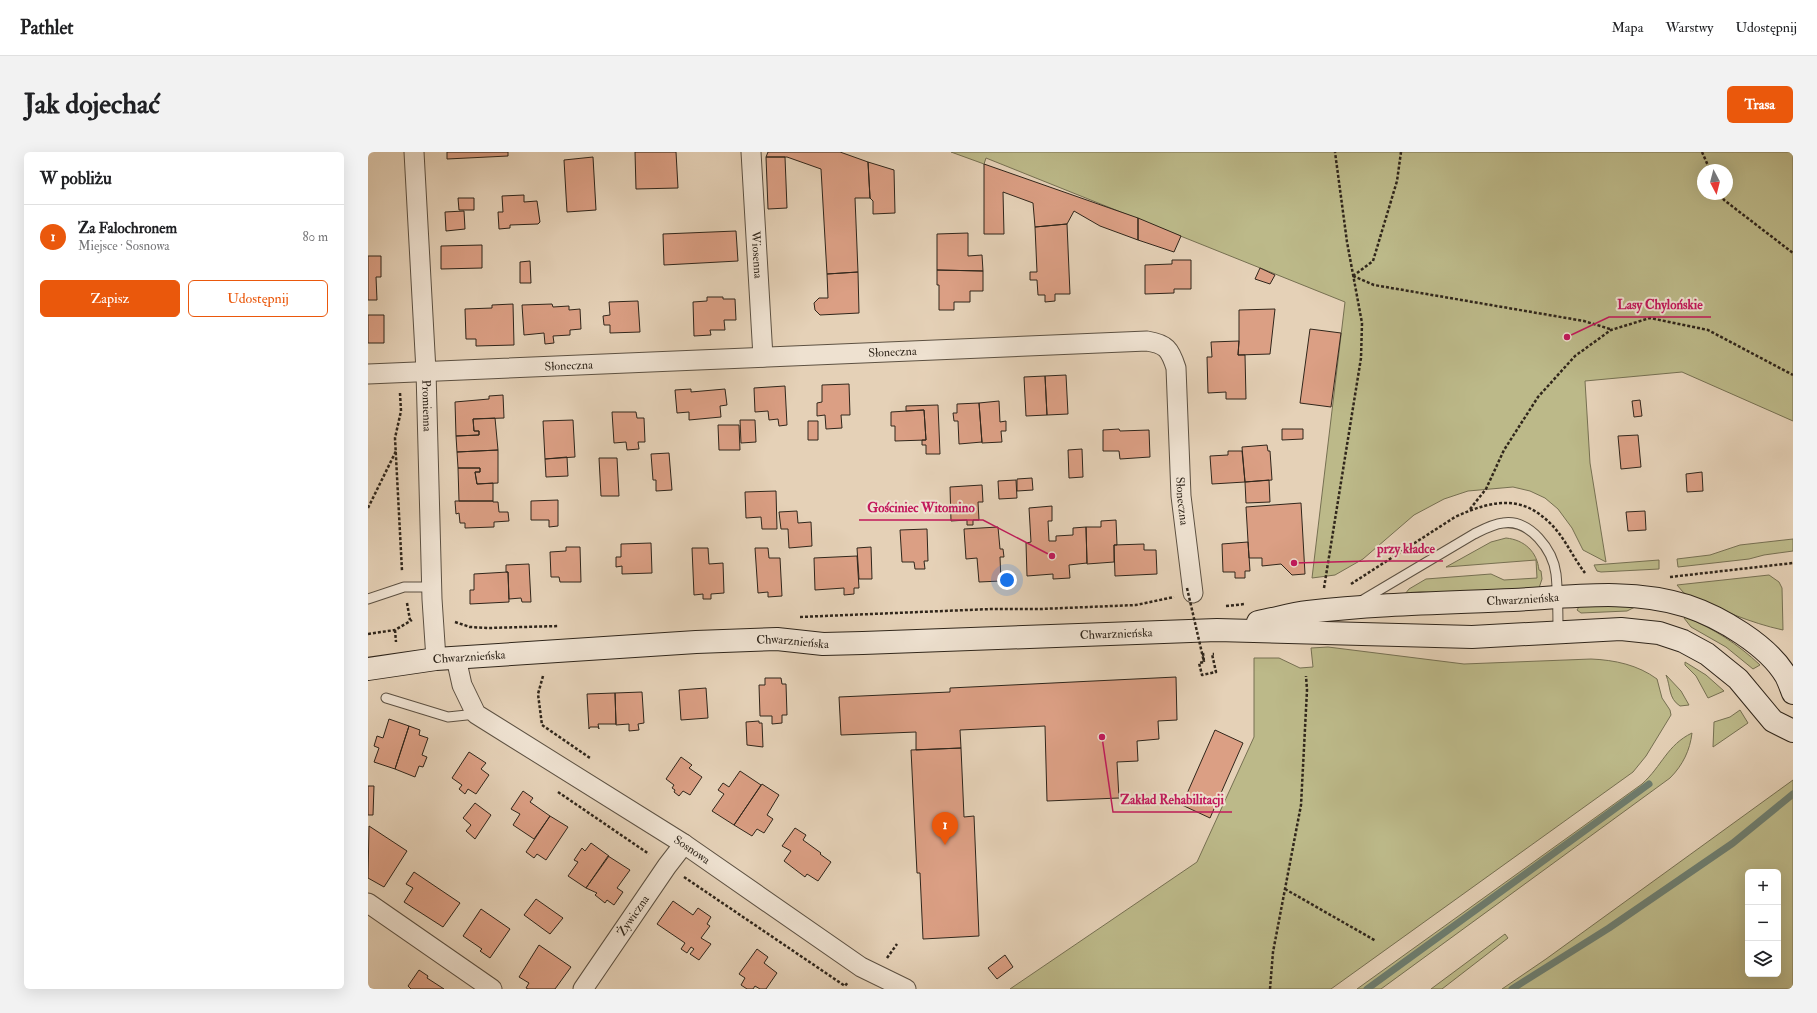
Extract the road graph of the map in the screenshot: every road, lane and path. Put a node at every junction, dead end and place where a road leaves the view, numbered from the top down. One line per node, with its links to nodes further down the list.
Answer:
1 (414, 152): 12 (street, Promienna)
2 (751, 152): 11 (street, Wiosenna)
3 (1335, 152): 9 (path)
4 (1401, 152): 9 (path)
5 (1702, 152): 6 (path)
6 (1707, 164)
7 (1724, 200): 8 (path)
8 (1793, 253)
9 (1353, 276): 10 (path); 26 (path)
10 (1611, 330): 15 (path); 18 (path)
11 (763, 357): 12 (street, Słoneczna); 25 (street, Słoneczna)
12 (426, 371): 13 (street, Słoneczna); 24 (street, Promienna)
13 (398, 372): 14 (street, Słoneczna); 16 (path)
14 (368, 374)
15 (1793, 375)
16 (396, 451): 17 (path); 20 (path)
17 (368, 508)
18 (1470, 510): 21 (path); 23 (path)
19 (1793, 563): 22 (path)
20 (402, 572)
21 (1586, 575)
22 (1667, 577)
23 (1350, 585)
24 (432, 587): 28 (lane); 37 (street, Promienna)
25 (1182, 593): 32 (path); 38 (path, bridge)
26 (1323, 594)
27 (1557, 598): 31 (main road, Chwarznieńska); 31 (lane); 34 (lane); 41 (main road, Chwarznieńska)
28 (368, 600)
29 (1250, 604): 30 (path)
30 (1220, 607)
31 (1351, 608): 33 (main road, Chwarznieńska)
32 (991, 609)
33 (1218, 630): 34 (main road, Chwarznieńska); 37 (main road, Chwarznieńska)
34 (1558, 633): 44 (main road, Chwarznieńska)
35 (1203, 649): 38 (path)
36 (1217, 653): 38 (path)
37 (446, 659): 39 (main road, Chwarznieńska); 43 (street)
38 (1204, 662)
39 (368, 669)
40 (1306, 676): 46 (path)
41 (1793, 693)
42 (386, 698): 43 (lane)
43 (476, 714): 45 (street, Sosnowa)
44 (1793, 731)
45 (684, 844): 50 (street, Żywiczna); 51 (street, Sosnowa)
46 (1285, 889): 48 (path); 52 (path)
47 (368, 903): 49 (street)
48 (1376, 941)
49 (492, 989)
50 (583, 989)
51 (906, 989)
52 (1270, 989)

